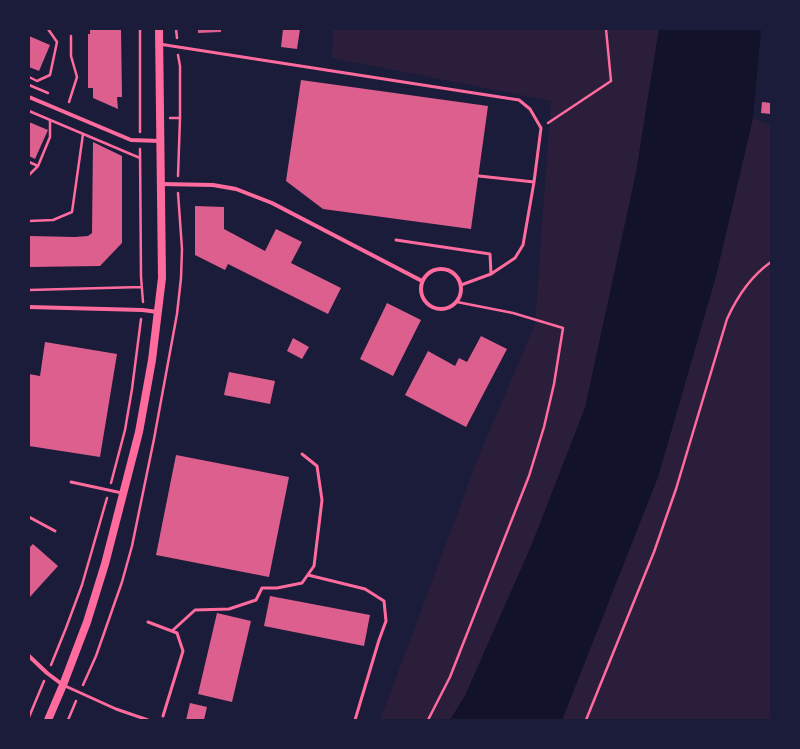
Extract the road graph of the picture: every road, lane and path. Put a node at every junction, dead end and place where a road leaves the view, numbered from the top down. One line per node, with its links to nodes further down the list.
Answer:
1 (48, 29): 11 (path)
2 (140, 29): 9 (path)
3 (159, 29): 7 (main road)
4 (176, 29): 8 (path)
5 (606, 29): 18 (path)
6 (71, 36): 13 (path)
7 (159, 44): 8 (lane); 21 (main road)
8 (177, 47): 16 (path); 18 (lane)
9 (140, 75): 10 (path); 20 (path)
10 (145, 75)
11 (29, 77)
12 (29, 97): 20 (street)
13 (70, 102)
14 (29, 111): 17 (path)
15 (170, 118): 16 (path)
16 (180, 118): 29 (path)
17 (50, 120): 19 (path); 24 (path)
18 (541, 128): 27 (lane)
19 (83, 134): 22 (path); 30 (path)
20 (140, 141): 21 (street); 22 (path)
21 (160, 141): 28 (main road)
22 (140, 158): 36 (path)
23 (29, 162): 24 (path)
24 (38, 166): 25 (path)
25 (29, 175)
26 (478, 176): 27 (lane)
27 (534, 182): 33 (lane)
28 (160, 184): 29 (street); 41 (main road)
29 (178, 185): 34 (street); 54 (path)
30 (29, 221)
31 (396, 240): 33 (lane)
32 (771, 262): 62 (path)
33 (491, 274): 35 (lane)
34 (422, 281): 35 (street); 38 (street)
35 (462, 286): 38 (street)
36 (141, 288): 37 (path); 40 (path)
37 (29, 290)
38 (458, 302): 61 (path)
39 (29, 307): 40 (street)
40 (142, 310): 41 (street); 44 (path)
41 (159, 312): 45 (main road)
42 (302, 454): 48 (lane)
43 (71, 482): 44 (lane)
44 (109, 490): 45 (lane); 52 (path)
45 (124, 493): 53 (main road)
46 (29, 516): 47 (lane)
47 (55, 532)
48 (308, 575): 50 (lane); 60 (lane)
49 (148, 622): 50 (lane)
50 (172, 631): 55 (lane)
51 (29, 656): 52 (street)
52 (47, 673): 53 (street); 56 (path)
53 (63, 685): 54 (lane); 57 (main road)
54 (80, 693): 58 (path); 59 (lane)
55 (163, 716)
56 (29, 717)
57 (48, 720)
58 (68, 720)
59 (148, 720)
60 (355, 720)
61 (428, 720)
62 (586, 720)

